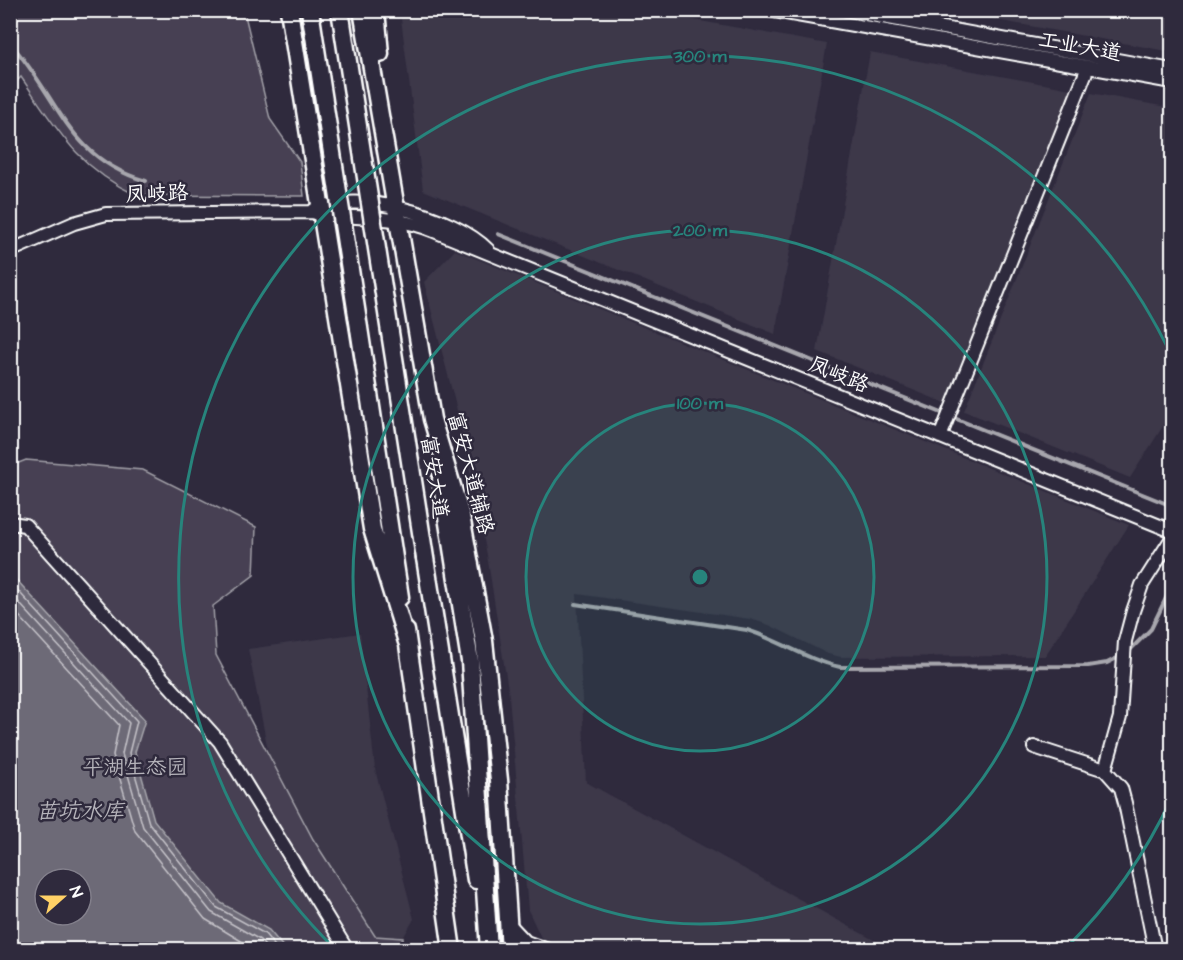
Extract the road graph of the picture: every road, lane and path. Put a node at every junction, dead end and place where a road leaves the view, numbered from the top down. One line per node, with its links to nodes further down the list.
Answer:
1 (289, 10): 13 (main road)
2 (310, 10): 21 (main road, bridge)
3 (340, 10): 27 (main road, 富安大道, bridge)
4 (362, 10): 12 (main road, 富安大道辅路)
5 (376, 10): 12 (main road)
6 (769, 10): 8 (street, 工业大道)
7 (845, 10): 8 (street, 工业大道)
8 (885, 19): 9 (street, 工业大道); 10 (street, 工业大道)
9 (1088, 67): 11 (street, 工业大道); 17 (street)
10 (1173, 70)
11 (1173, 82)
12 (393, 177): 14 (main road, 富安大道辅路)
13 (316, 211): 14 (street, 凤岐路); 15 (street, 凤岐路); 21 (main road)
14 (398, 214): 16 (main road, 富安大道辅路); 17 (street, 凤岐路)
15 (10, 251)
16 (432, 419): 24 (main road, 富安大道辅路); 27 (main road)
17 (940, 436): 19 (street, 凤岐路)
18 (10, 523): 25 (street)
19 (1173, 531)
20 (1173, 538): 23 (street)
21 (407, 642): 26 (main road)
22 (1034, 747): 23 (street)
23 (1105, 770): 30 (street)
24 (509, 924): 28 (main road, 富安大道辅路); 29 (street)
25 (347, 950)
26 (452, 950)
27 (488, 950)
28 (510, 950)
29 (548, 950)
30 (1155, 950)

